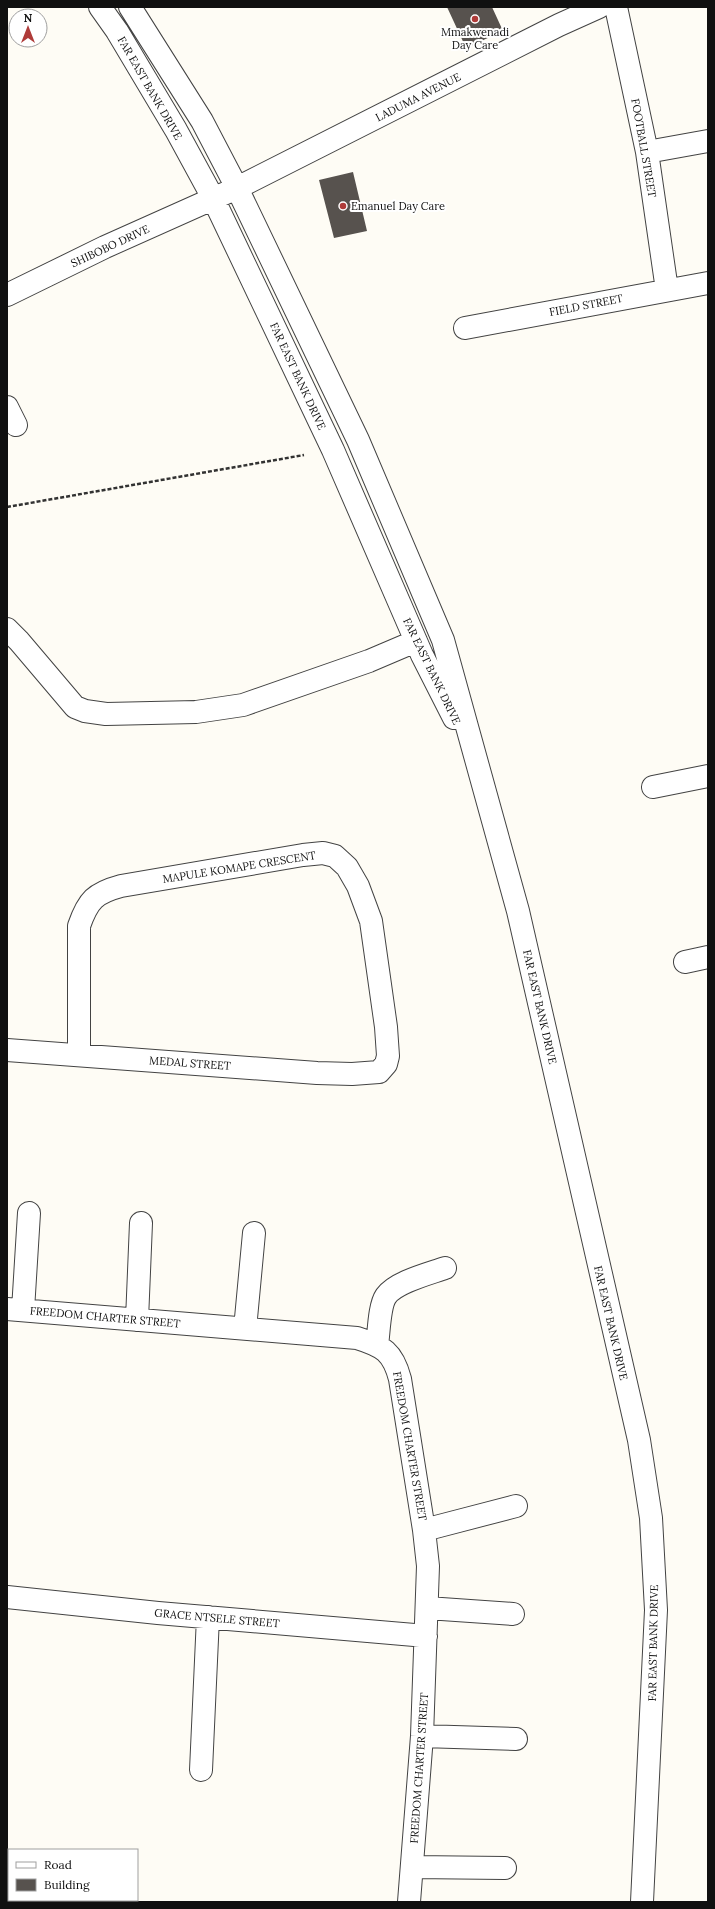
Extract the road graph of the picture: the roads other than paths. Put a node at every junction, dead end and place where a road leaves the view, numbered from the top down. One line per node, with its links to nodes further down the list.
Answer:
1 (100, 7): 8 (street, FAR EAST BANK DRIVE)
2 (130, 7): 7 (street, FAR EAST BANK DRIVE)
3 (598, 7): 7 (street, LADUMA AVENUE)
4 (616, 7): 6 (street, FOOTBALL STREET)
5 (708, 141): 6 (street)
6 (647, 152): 10 (street, FOOTBALL STREET)
7 (237, 188): 8 (street, LADUMA AVENUE); 15 (street, FAR EAST BANK DRIVE)
8 (213, 198): 11 (street, SHIBOBO DRIVE); 14 (street, FAR EAST BANK DRIVE)
9 (708, 283): 10 (street, FIELD STREET)
10 (667, 290): 12 (street, FIELD STREET)
11 (7, 294)
12 (465, 328)
13 (7, 629): 14 (street)
14 (416, 642): 15 (street, FAR EAST BANK DRIVE)
15 (474, 756): 44 (street, FAR EAST BANK DRIVE)
16 (708, 776): 17 (street)
17 (653, 787)
18 (708, 957): 19 (street)
19 (685, 962)
20 (7, 1050): 21 (street, MEDAL STREET)
21 (79, 1055): 22 (street, MEDAL STREET); 22 (street, MAPULE KOMAPE CRESCENT)
22 (372, 1073)
23 (29, 1213): 27 (street)
24 (141, 1223): 28 (street)
25 (254, 1233): 29 (street)
26 (445, 1268): 30 (street)
27 (15, 1310): 28 (street, FREEDOM CHARTER STREET)
28 (137, 1320): 29 (street, FREEDOM CHARTER STREET)
29 (245, 1329): 30 (street, FREEDOM CHARTER STREET)
30 (377, 1345): 32 (street, FREEDOM CHARTER STREET)
31 (516, 1506): 32 (street)
32 (424, 1530): 34 (street, FREEDOM CHARTER STREET)
33 (7, 1597): 36 (street, GRACE NTSELE STREET)
34 (427, 1608): 35 (street); 37 (street, FREEDOM CHARTER STREET)
35 (513, 1614)
36 (208, 1617): 37 (street, GRACE NTSELE STREET); 40 (street)
37 (426, 1636): 38 (street, FREEDOM CHARTER STREET)
38 (422, 1736): 39 (street); 41 (street, FREEDOM CHARTER STREET)
39 (516, 1739)
40 (202, 1770)
41 (412, 1867): 42 (street); 43 (street, FREEDOM CHARTER STREET)
42 (505, 1868)
43 (409, 1902)
44 (642, 1902)

